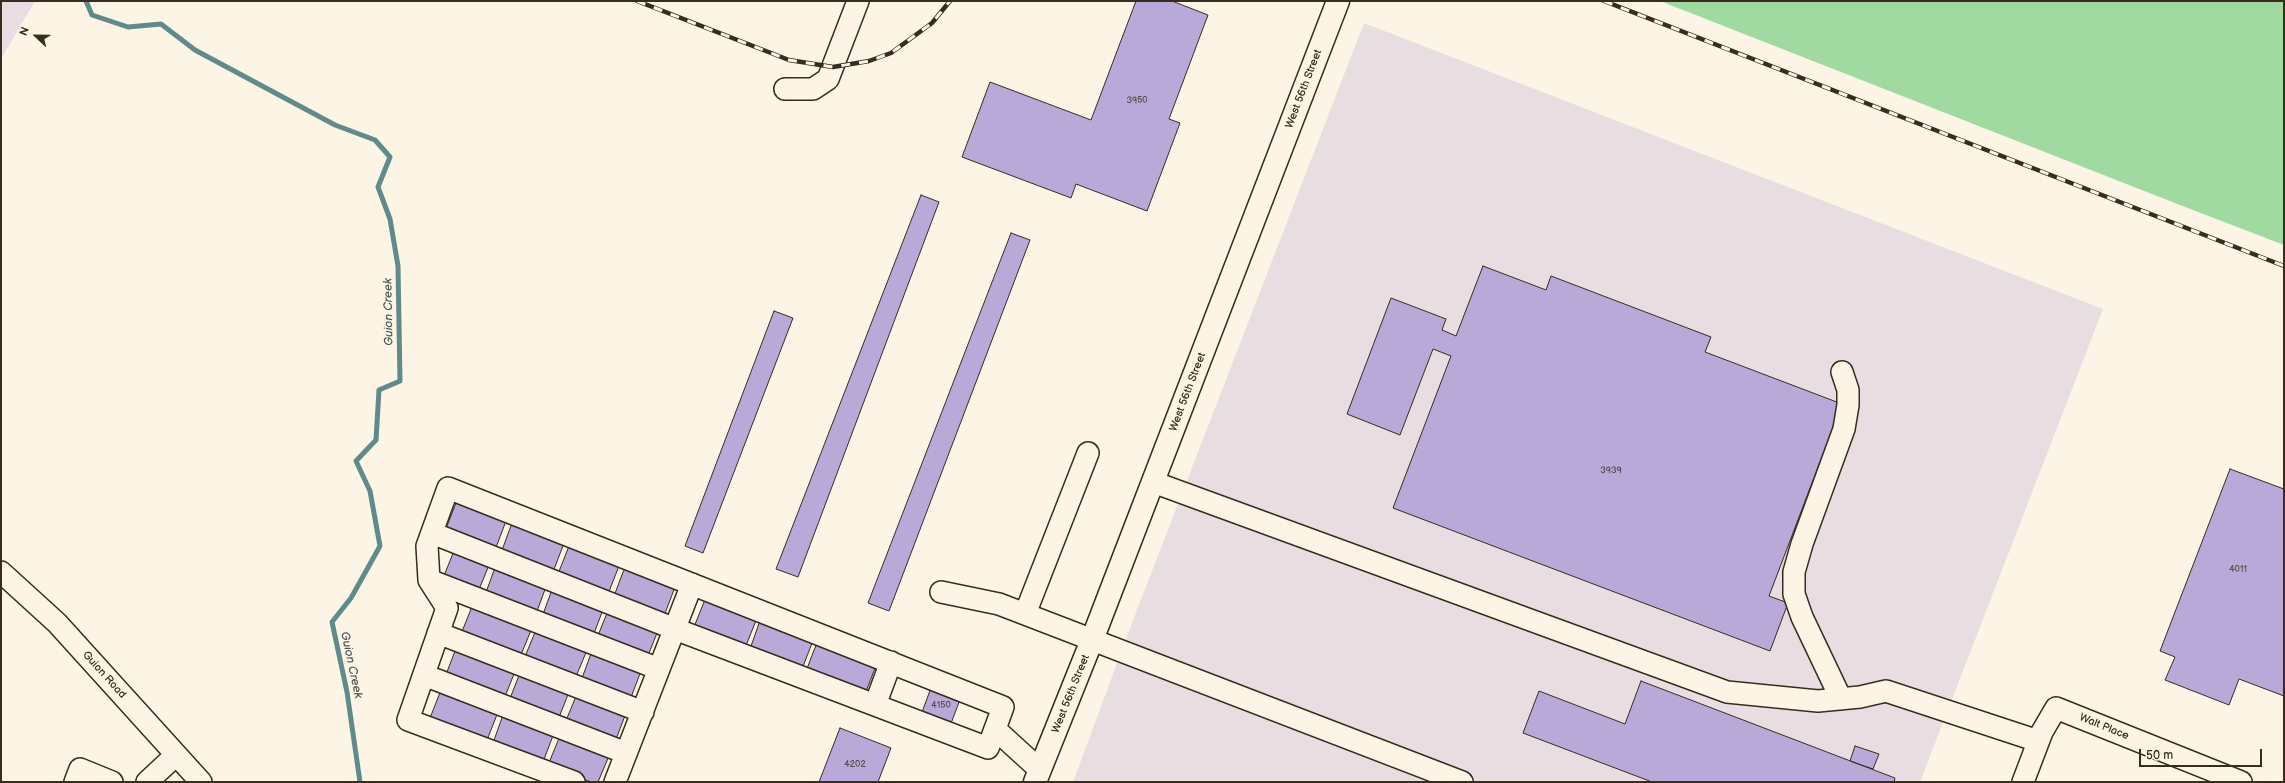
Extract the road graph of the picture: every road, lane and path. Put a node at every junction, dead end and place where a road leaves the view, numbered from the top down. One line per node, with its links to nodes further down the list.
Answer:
1 (858, 1): 3 (street)
2 (1338, 1): 6 (main road, West 56th Street)
3 (785, 90)
4 (1842, 372): 19 (street)
5 (1088, 453): 12 (street)
6 (1153, 482): 15 (main road, West 56th Street); 19 (street)
7 (432, 533): 9 (street); 10 (street); 13 (street)
8 (1, 572): 25 (street, Guion Road)
9 (429, 580): 14 (street); 17 (street)
10 (692, 584): 13 (street); 16 (street)
11 (941, 592): 12 (street)
12 (1025, 614): 15 (street)
13 (675, 629): 17 (street); 20 (street)
14 (438, 633): 18 (street); 21 (street)
15 (1092, 640): 26 (main road, West 56th Street); 33 (street)
16 (891, 662): 20 (street); 22 (street)
17 (659, 669): 21 (street)
18 (424, 675): 24 (street); 31 (street)
19 (1841, 699): 23 (street)
20 (875, 705): 22 (street)
21 (642, 712): 24 (street)
22 (995, 729): 26 (street)
23 (2038, 741): 34 (street); 35 (street, Walt Place)
24 (626, 753): 32 (street)
25 (176, 755): 29 (street); 30 (street, Guion Road)
26 (1038, 776)
27 (75, 782): 28 (street)
28 (112, 782)
29 (147, 782)
30 (201, 782)
31 (574, 782)
32 (615, 782)
33 (1462, 782)
34 (2023, 782)
35 (2241, 782)

